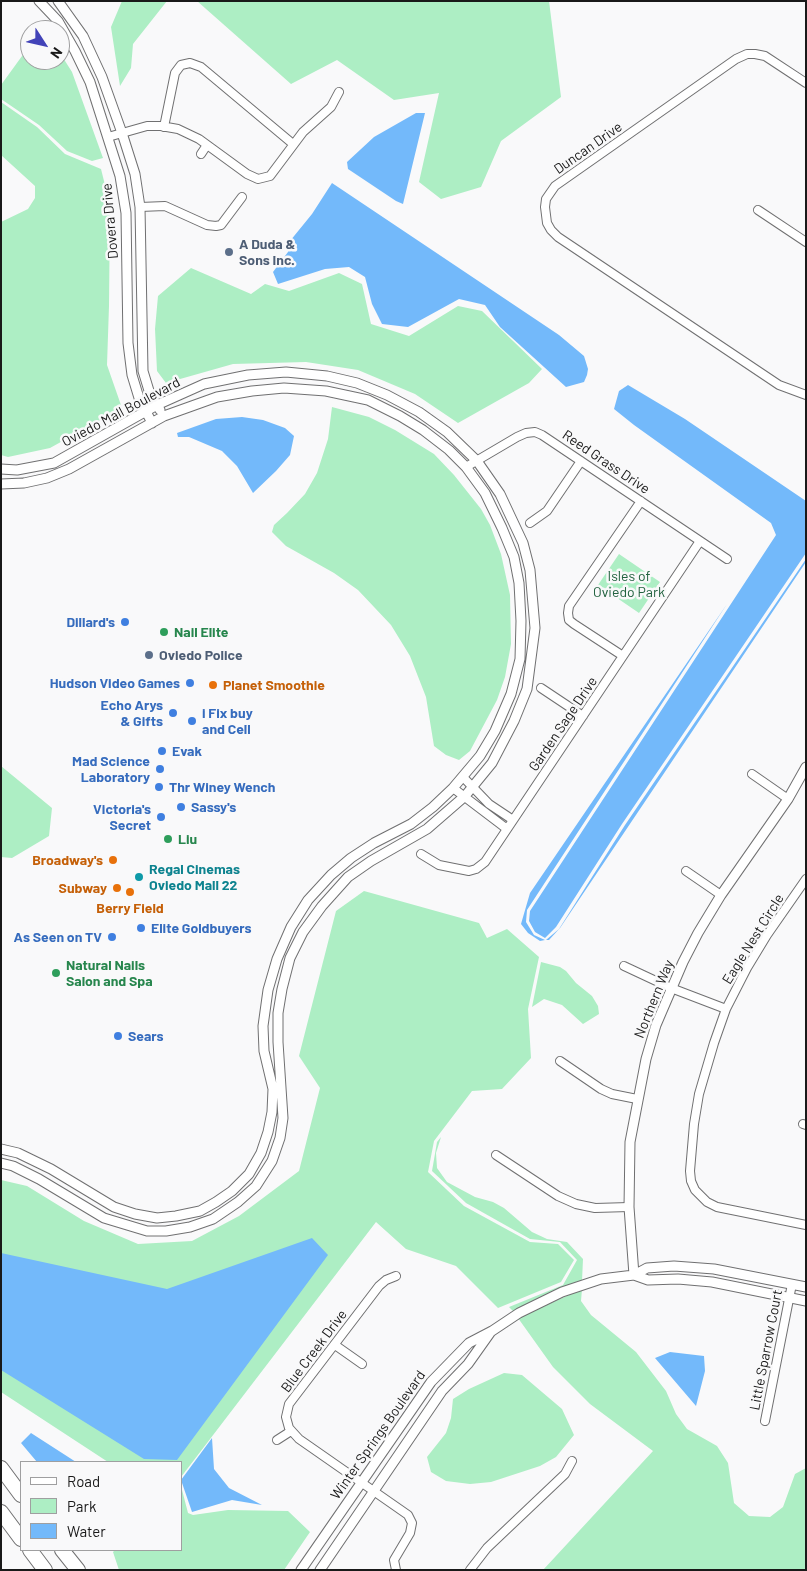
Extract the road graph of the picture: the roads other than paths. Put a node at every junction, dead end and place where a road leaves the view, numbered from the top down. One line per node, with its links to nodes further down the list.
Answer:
1 (40, 1): 7 (street, Dovera Drive)
2 (58, 1): 6 (street, Dovera Drive)
3 (806, 83): 15 (street, Duncan Drive)
4 (339, 92): 8 (street)
5 (164, 126): 6 (street); 8 (street); 9 (street)
6 (122, 133): 7 (street); 12 (street, Dovera Drive)
7 (108, 137): 17 (street, Dovera Drive)
8 (293, 144): 9 (street)
9 (207, 146): 10 (street)
10 (201, 154)
11 (242, 197): 12 (street)
12 (140, 207): 16 (street, Dovera Drive)
13 (758, 210): 14 (street)
14 (806, 242)
15 (806, 395)
16 (157, 405): 17 (street, Oviedo Mall Boulevard); 18 (street, Dovera Drive); 20 (street, Oviedo Mall Boulevard)
17 (146, 411): 19 (street, Dovera Drive); 23 (street, Oviedo Mall Boulevard)
18 (164, 416): 19 (street, Oviedo Mall Boulevard); 22 (street, Oviedo Mall Boulevard)
19 (152, 422): 24 (street, Oviedo Mall Boulevard)
20 (477, 461): 21 (street, Reed Grass Drive); 22 (street, Reed Grass Drive); 35 (street, Oviedo Mall Boulevard)
21 (581, 461): 25 (street, Reed Grass Drive); 26 (street)
22 (466, 467): 34 (street, Oviedo Mall Boulevard)
23 (1, 469)
24 (1, 484)
25 (641, 501): 27 (street, Reed Grass Drive); 29 (street)
26 (530, 523)
27 (700, 541): 28 (street, Reed Grass Drive); 29 (street, Garden Sage Drive)
28 (726, 559)
29 (623, 656): 31 (street, Garden Sage Drive)
30 (541, 688): 31 (street)
31 (583, 716): 41 (street, Garden Sage Drive)
32 (806, 767): 38 (street, Northern Way)
33 (752, 774): 38 (street)
34 (464, 777): 35 (street); 36 (street, Oviedo Mall Boulevard)
35 (473, 787): 37 (street, Oviedo Mall Boulevard); 39 (street)
36 (453, 788): 37 (street); 52 (street, Oviedo Mall Boulevard)
37 (465, 796): 40 (street); 54 (street, Oviedo Mall Boulevard)
38 (788, 798): 46 (street, Northern Way)
39 (489, 804): 40 (street); 41 (street)
40 (482, 811): 42 (street)
41 (513, 820): 42 (street, Garden Sage Drive)
42 (507, 829): 43 (street, Garden Sage Drive)
43 (421, 854)
44 (686, 871): 46 (street)
45 (806, 879): 49 (street, Eagle Nest Circle)
46 (721, 895): 48 (street, Northern Way)
47 (624, 966): 48 (street)
48 (671, 988): 49 (street); 51 (street, Northern Way)
49 (726, 1009): 56 (street, Eagle Nest Circle)
50 (560, 1061): 51 (street)
51 (637, 1099): 55 (street, Northern Way)
52 (1, 1149)
53 (496, 1155): 55 (street)
54 (1, 1163)
55 (629, 1208): 57 (street, Northern Way)
56 (806, 1225)
57 (634, 1275): 59 (street, Winter Springs Boulevard); 61 (street, Winter Springs Boulevard); 63 (street, Winter Springs Boulevard)
58 (396, 1276): 64 (street, Blue Creek Drive)
59 (792, 1284): 60 (street, Winter Springs Boulevard); 61 (street, Little Sparrow Court)
60 (806, 1287)
61 (790, 1297): 62 (street, Winter Springs Boulevard); 68 (street, Little Sparrow Court)
62 (806, 1300)
63 (492, 1331): 66 (street, Winter Springs Boulevard); 67 (street, Winter Springs Boulevard)
64 (335, 1345): 65 (street); 69 (street, Blue Creek Drive)
65 (362, 1364)
66 (425, 1390): 67 (street); 73 (street, Winter Springs Boulevard)
67 (438, 1398): 74 (street, Winter Springs Boulevard)
68 (765, 1422)
69 (291, 1431): 70 (street); 73 (street)
70 (277, 1440)
71 (572, 1461): 85 (street)
72 (1, 1468): 75 (highway)
73 (361, 1482): 74 (street); 82 (street, Winter Springs Boulevard)
74 (373, 1491): 83 (street, Winter Springs Boulevard); 84 (street)
75 (20, 1494)
76 (1, 1512): 77 (highway)
77 (20, 1538)
78 (31, 1551): 80 (highway)
79 (63, 1551): 81 (highway)
80 (45, 1570)
81 (78, 1570)
82 (301, 1570)
83 (320, 1570)
84 (396, 1570)
85 (470, 1570)

